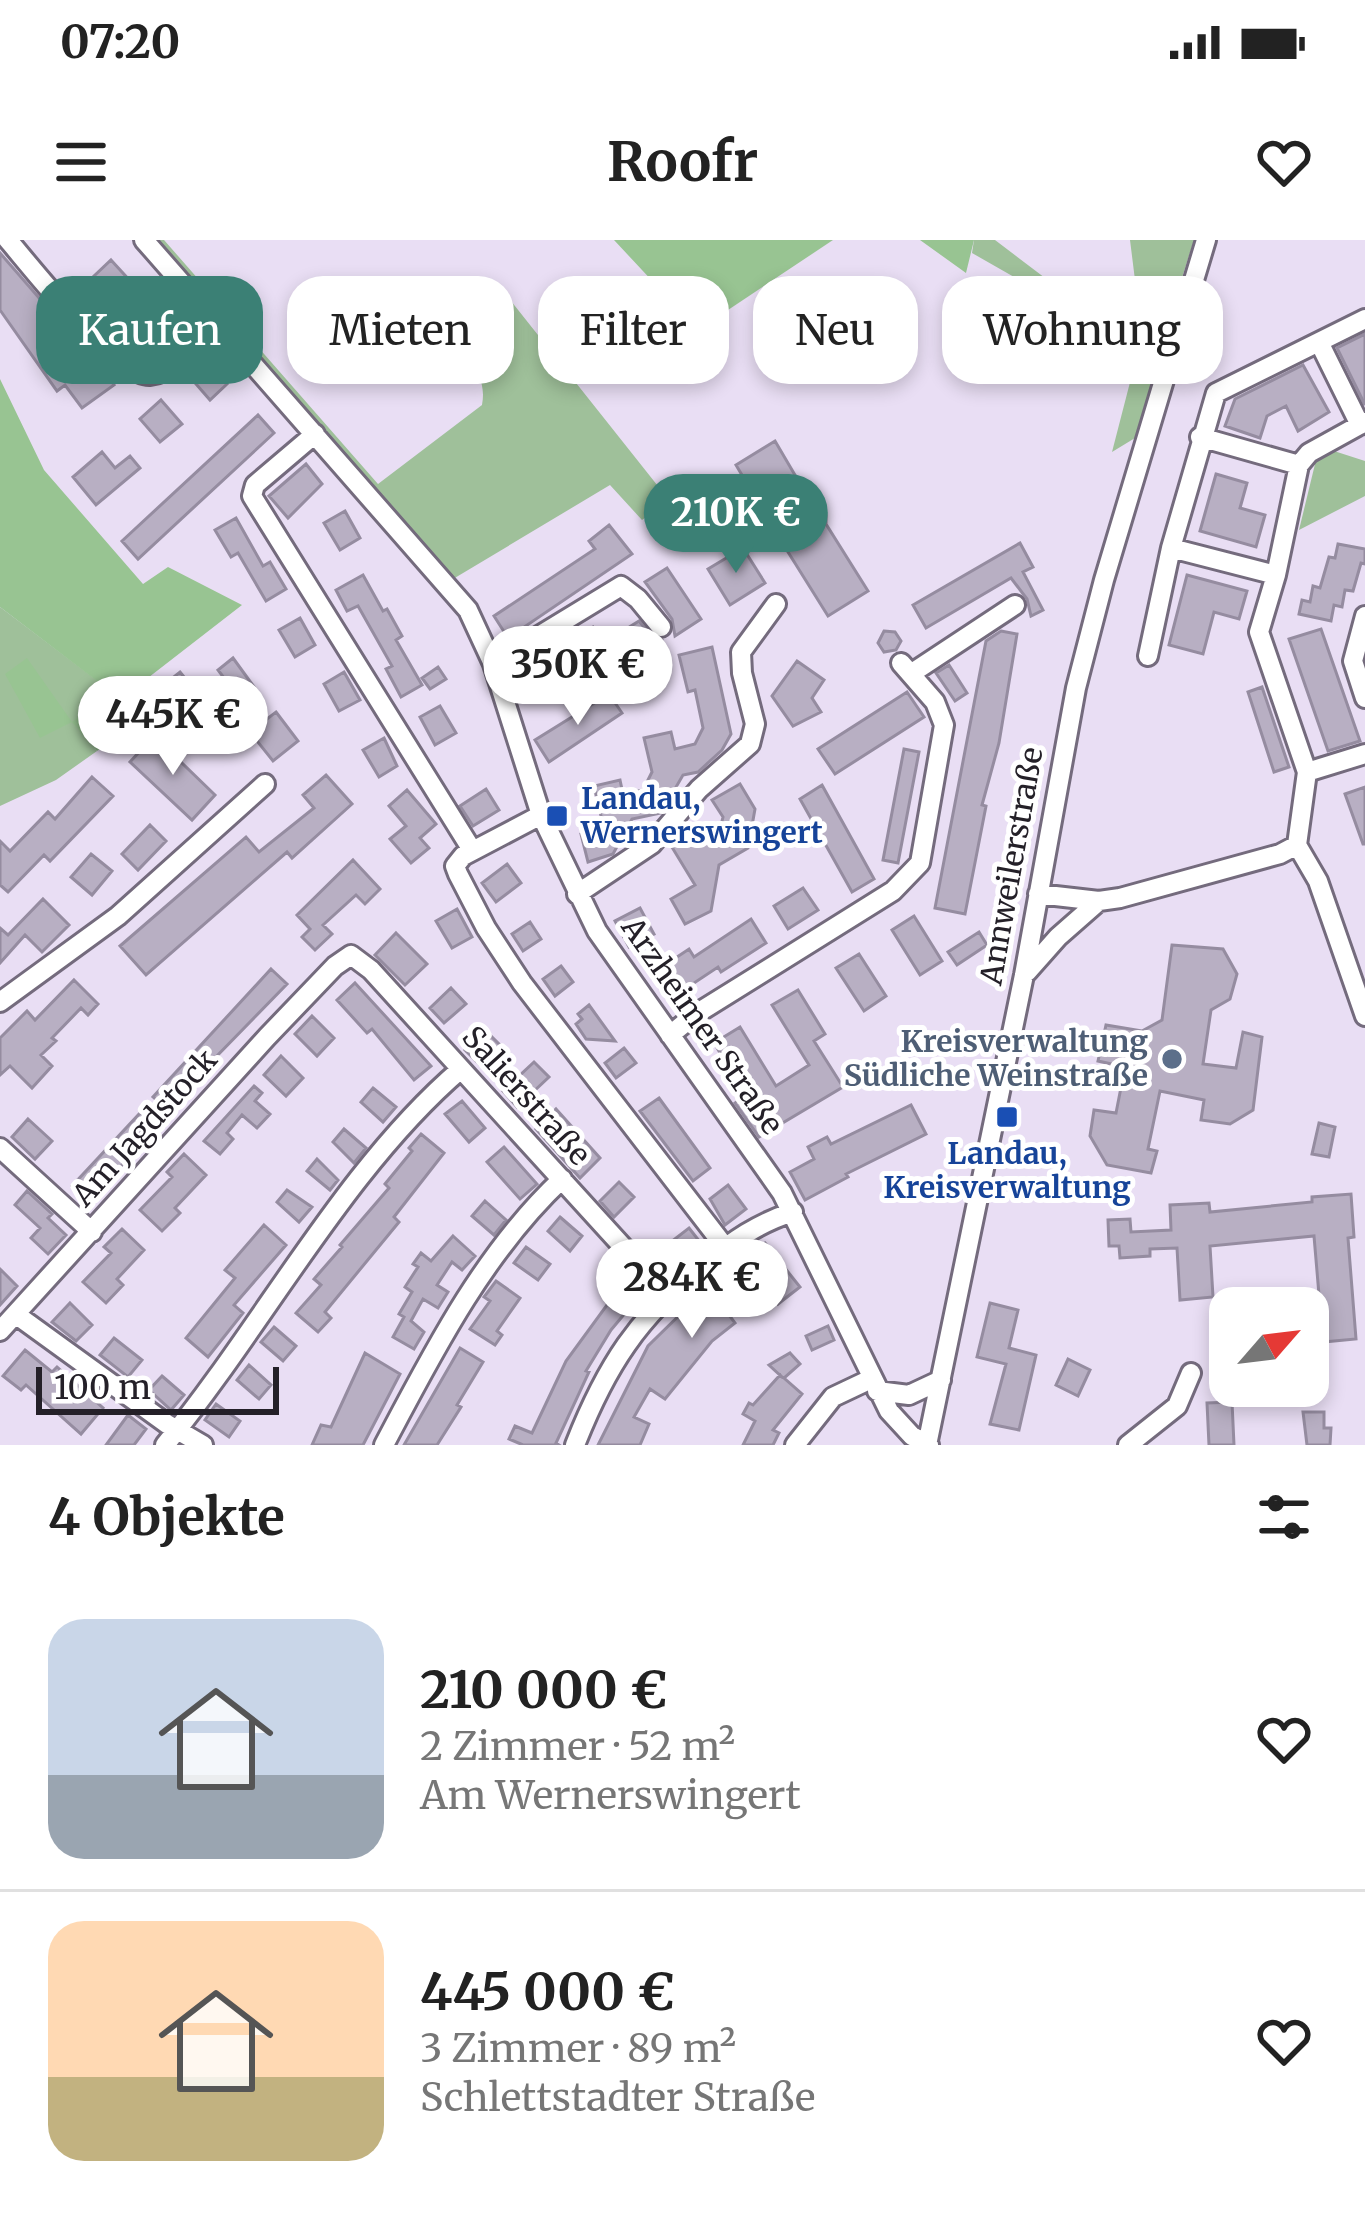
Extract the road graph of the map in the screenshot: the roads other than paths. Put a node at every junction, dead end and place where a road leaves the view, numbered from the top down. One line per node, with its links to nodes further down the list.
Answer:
1 (8, 240): 4 (street)
2 (144, 240): 5 (street, Arzheimer Straße)
3 (1207, 240): 29 (street, Annweilerstraße)
4 (40, 276)
5 (176, 276)
6 (1365, 319): 7 (street)
7 (1319, 342): 9 (street); 11 (street)
8 (263, 375): 10 (street, Arzheimer Straße)
9 (1362, 423): 12 (street)
10 (315, 434): 20 (street, Arzheimer Straße); 27 (street)
11 (1200, 436): 12 (street); 13 (street)
12 (1299, 465): 14 (street)
13 (1171, 548): 14 (street); 19 (street)
14 (1276, 575): 23 (street)
15 (776, 604): 28 (street)
16 (1015, 605): 35 (street)
17 (1365, 616): 21 (street)
18 (661, 627): 20 (street)
19 (1148, 656)
20 (494, 664): 25 (street, Arzheimer Straße)
21 (1365, 698)
22 (1365, 754): 23 (street)
23 (1307, 772): 26 (street)
24 (265, 784): 33 (street)
25 (541, 815): 27 (street); 28 (street, Arzheimer Straße)
26 (1297, 845): 30 (street); 34 (street)
27 (472, 850): 41 (street)
28 (578, 894): 35 (street, Arzheimer Straße)
29 (1038, 894): 30 (street); 32 (street, Annweilerstraße)
30 (1099, 902): 32 (street)
31 (335, 966): 36 (street, Salierstraße); 40 (street, Am Jagdstock)
32 (1024, 975): 46 (street, Annweilerstraße)
33 (0, 1002)
34 (1365, 1016)
35 (670, 1035): 39 (street, Arzheimer Straße)
36 (461, 1069): 38 (street, Salierstraße); 48 (street)
37 (0, 1148): 40 (street)
38 (562, 1180): 42 (street, Salierstraße); 50 (street)
39 (794, 1212): 41 (street); 47 (street, Arzheimer Straße)
40 (92, 1232): 43 (street, Am Jagdstock)
41 (725, 1247): 42 (street)
42 (664, 1297): 51 (street)
43 (18, 1316): 44 (street, Am Jagdstock); 48 (street)
44 (0, 1331)
45 (1191, 1373): 54 (street)
46 (941, 1379): 47 (street); 53 (street, Annweilerstraße)
47 (874, 1385): 52 (street); 53 (street, Arzheimer Straße)
48 (171, 1438): 49 (street)
49 (203, 1445)
50 (384, 1445)
51 (575, 1445)
52 (795, 1445)
53 (928, 1445)
54 (1128, 1445)

